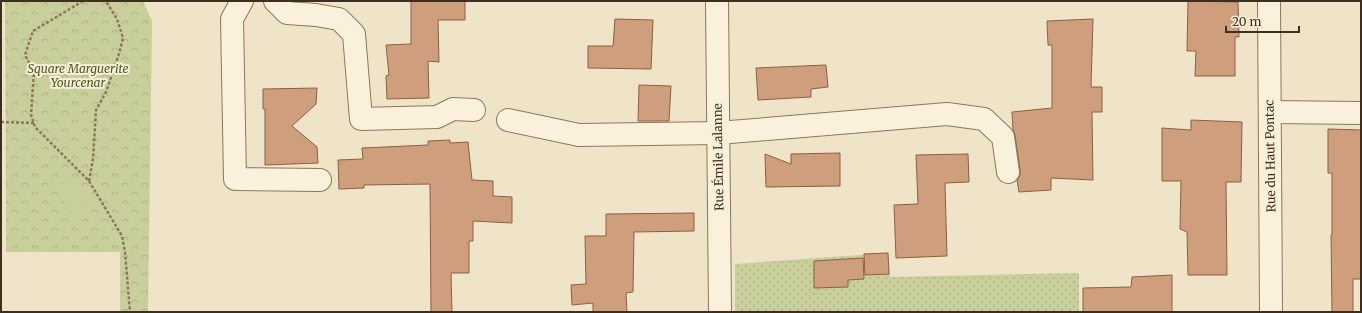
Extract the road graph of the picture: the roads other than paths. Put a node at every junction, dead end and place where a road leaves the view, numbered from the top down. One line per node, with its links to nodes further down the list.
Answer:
1 (242, 1): 11 (street)
2 (275, 1): 5 (street)
3 (717, 1): 9 (street, Rue Émile Lalanne)
4 (1268, 1): 6 (street, Rue du Haut Pontac)
5 (474, 110)
6 (1270, 112): 7 (street); 13 (street, Rue du Haut Pontac)
7 (1361, 113)
8 (508, 120): 9 (street)
9 (718, 133): 10 (street); 12 (street, Rue Émile Lalanne)
10 (1008, 172)
11 (320, 180)
12 (720, 312)
13 (1271, 312)

